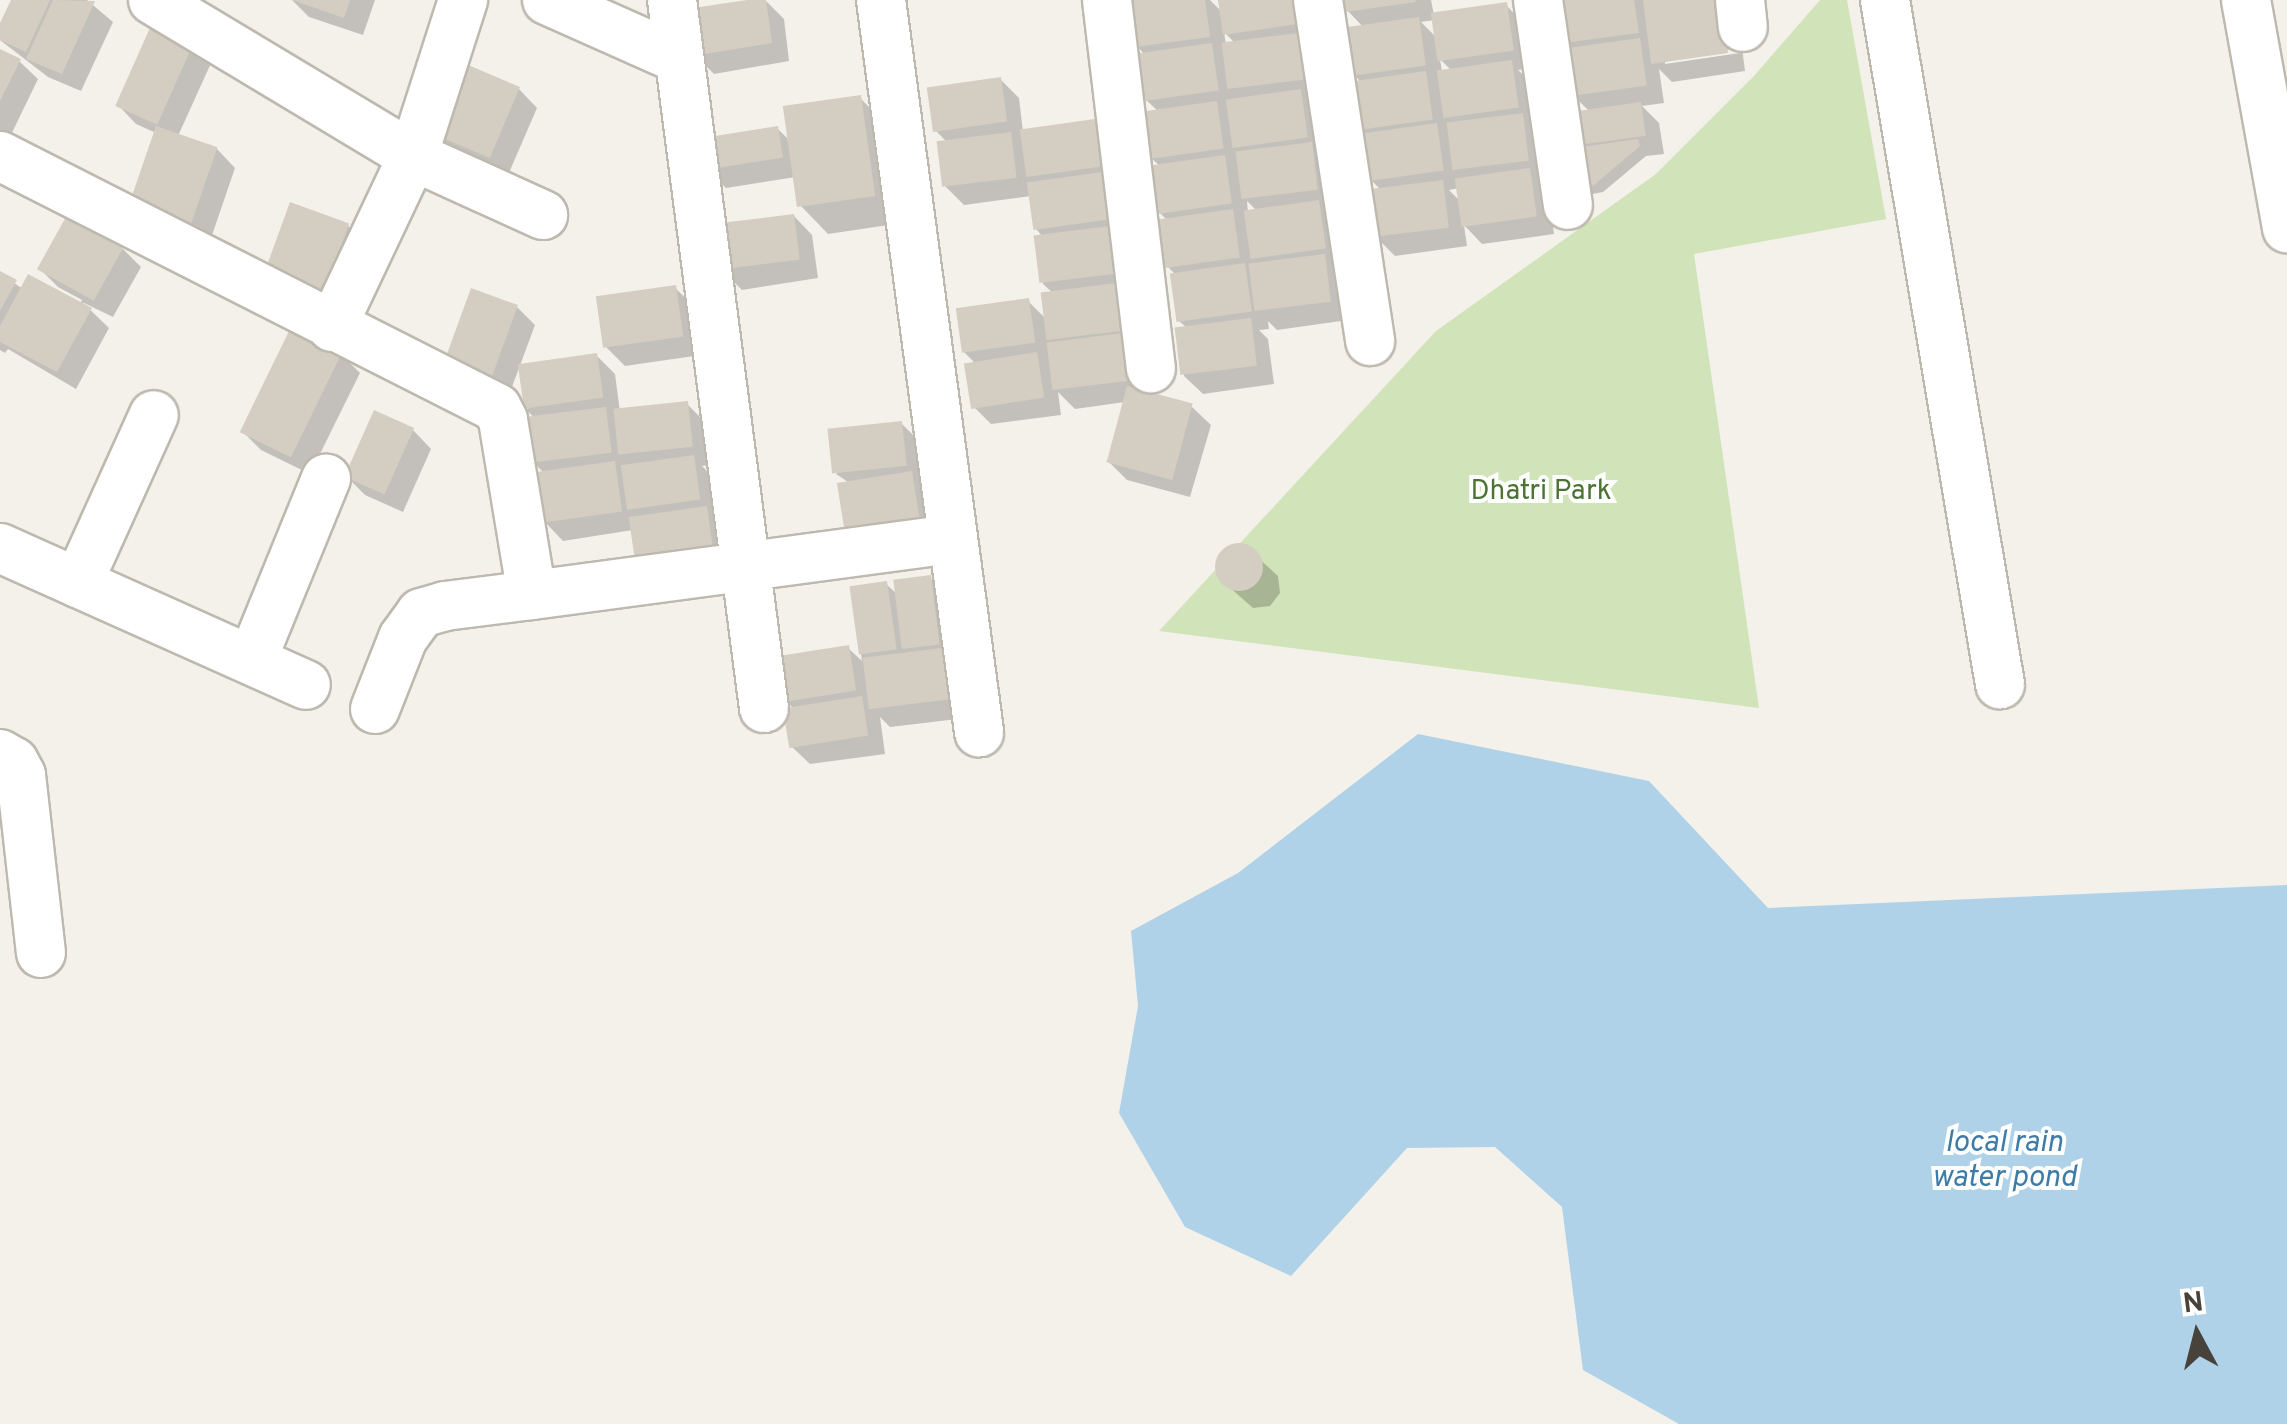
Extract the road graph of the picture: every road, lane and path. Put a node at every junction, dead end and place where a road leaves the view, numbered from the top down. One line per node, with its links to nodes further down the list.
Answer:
1 (153, 0): 13 (street)
2 (462, 0): 13 (street)
3 (547, 0): 11 (street)
4 (672, 0): 11 (street)
5 (881, 0): 22 (street)
6 (1107, 0): 19 (street)
7 (1318, 0): 18 (street)
8 (1538, 0): 14 (street)
9 (1885, 0): 28 (street)
10 (2246, 0): 16 (street)
11 (677, 58): 24 (street)
12 (0, 156): 17 (street)
13 (413, 156): 15 (street); 17 (street)
14 (1568, 204)
15 (543, 215)
16 (2287, 228)
17 (332, 327): 26 (street)
18 (1370, 341)
19 (1151, 368)
20 (154, 415): 25 (street)
21 (326, 479): 27 (street)
22 (952, 539): 24 (street); 32 (street)
23 (0, 548): 25 (street)
24 (748, 566): 26 (street); 30 (street)
25 (78, 583): 27 (street)
26 (532, 595): 31 (street)
27 (252, 660): 29 (street)
28 (2000, 684)
29 (306, 685)
30 (764, 708)
31 (375, 709)
32 (980, 732)
33 (0, 754): 34 (street)
34 (41, 953)

